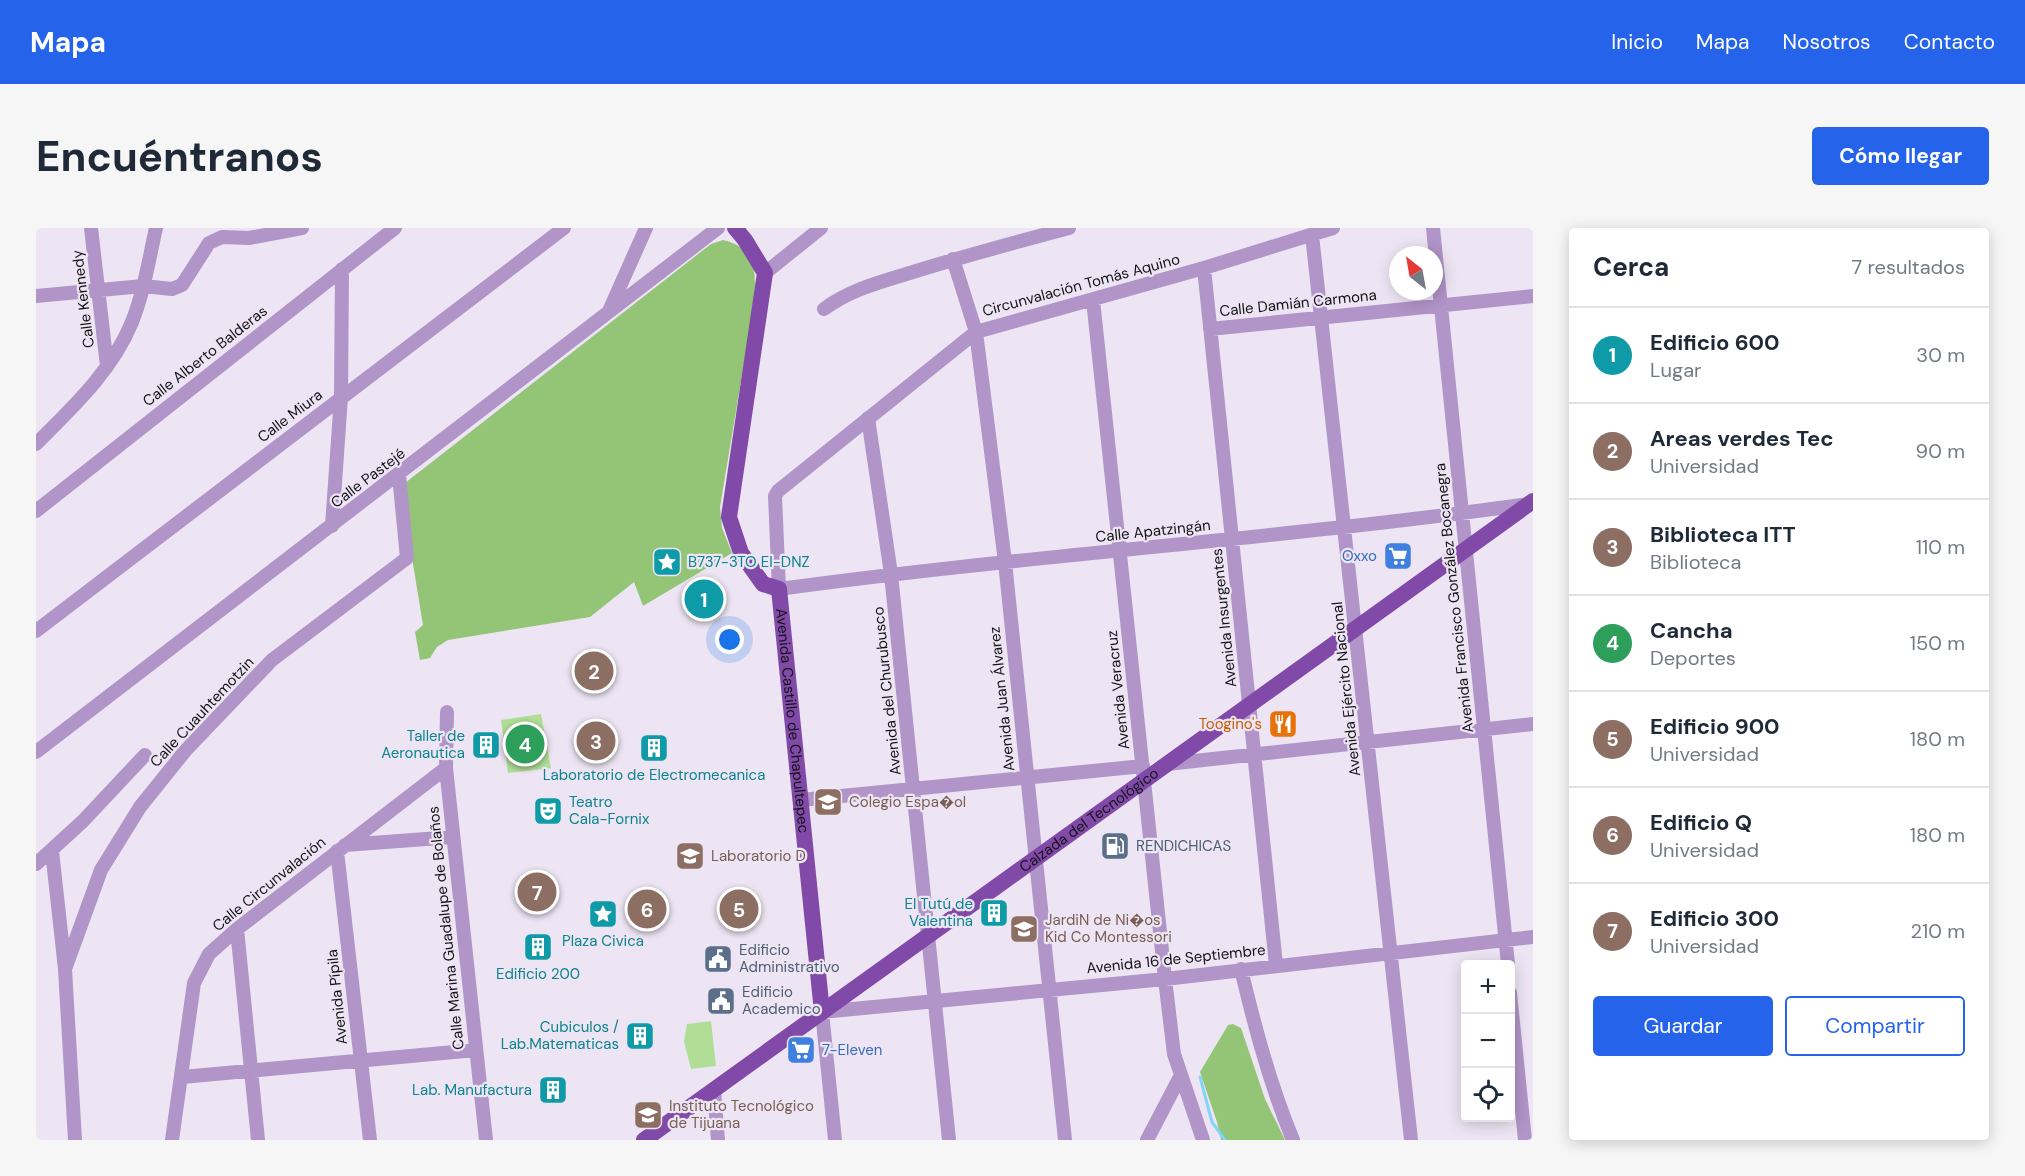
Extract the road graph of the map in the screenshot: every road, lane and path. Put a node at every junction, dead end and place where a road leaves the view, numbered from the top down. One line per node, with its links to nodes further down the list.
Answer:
1 (91, 228): 20 (street, Calle Kennedy)
2 (156, 228): 19 (street)
3 (302, 228): 13 (street)
4 (395, 228): 17 (street, Calle Alberto Balderas)
5 (564, 228): 31 (street, Calle Miura)
6 (646, 228): 26 (street)
7 (718, 228): 26 (street, Calle Pastejé)
8 (735, 228): 18 (main road)
9 (821, 228): 18 (street)
10 (1069, 228): 15 (street)
11 (1334, 228): 14 (street, Circunvalación Tomás Aquino)
12 (1433, 228): 24 (street, Avenida Francisco González Bocanegra)
13 (248, 233): 19 (street)
14 (1312, 235): 16 (street, Circunvalación Tomás Aquino); 27 (street, Avenida Ejército Nacional)
15 (953, 259): 25 (street); 29 (street, Avenida Juan Álvarez)
16 (1203, 268): 23 (street, Circunvalación Tomás Aquino); 28 (street, Avenida Insurgentes)
17 (342, 270): 31 (street); 37 (street, Calle Alberto Balderas)
18 (765, 273): 46 (main road, Avenida Castillo de Chapultepec)
19 (143, 286): 20 (street); 30 (street)
20 (99, 290): 21 (street); 30 (street, Calle Kennedy)
21 (36, 296)
22 (1533, 296): 24 (street, Calle Damián Carmona)
23 (1093, 300): 29 (street, Circunvalación Tomás Aquino); 43 (street, Avenida Veracruz)
24 (1441, 305): 27 (street, Calle Damián Carmona); 38 (street, Avenida Francisco González Bocanegra)
25 (824, 309)
26 (608, 314): 34 (street, Calle Pastejé)
27 (1322, 317): 28 (street, Calle Damián Carmona); 40 (street, Avenida Ejército Nacional)
28 (1210, 329): 41 (street, Avenida Insurgentes)
29 (976, 332): 32 (street, Circunvalación Tomás Aquino); 44 (street, Avenida Juan Álvarez)
30 (107, 366): 33 (street)
31 (341, 397): 39 (street); 48 (street, Calle Miura)
32 (868, 418): 35 (street, Circunvalación Tomás Aquino); 45 (street, Avenida del Churubusco)
33 (36, 444)
34 (399, 475): 39 (street, Calle Pastejé); 75 (street, Calle Cuauhtemotzin)
35 (778, 491): 46 (street, Avenida Castillo de Chapultepec)
36 (1531, 503): 38 (street, Calle Apatzingán); 42 (main road, Calzada del Tecnológico)
37 (36, 511)
38 (1462, 512): 40 (street, Calle Apatzingán); 42 (street, Avenida Francisco González Bocanegra)
39 (332, 526): 54 (street, Calle Pastejé)
40 (1345, 526): 41 (street, Calle Apatzingán); 47 (street, Avenida Ejército Nacional)
41 (1232, 540): 43 (street, Calle Apatzingán); 49 (street, Avenida Insurgentes)
42 (1466, 550): 47 (main road, Calzada del Tecnológico); 52 (street, Avenida Francisco González Bocanegra)
43 (1120, 551): 44 (street, Calle Apatzingán); 59 (street, Avenida Veracruz)
44 (1005, 562): 45 (street, Calle Apatzingán); 60 (street, Avenida Juan Álvarez)
45 (891, 573): 46 (street, Calle Apatzingán); 61 (street, Avenida del Churubusco)
46 (779, 589): 62 (main road, Avenida Castillo de Chapultepec)
47 (1356, 628): 49 (main road, Calzada del Tecnológico); 53 (street, Avenida Ejército Nacional)
48 (36, 631)
49 (1250, 705): 56 (street, Avenida Insurgentes); 57 (main road, Calzada del Tecnológico)
50 (447, 712): 58 (street, Calle Marina Guadalupe de Bolaños)
51 (1533, 724): 52 (street)
52 (1483, 730): 53 (street); 71 (street, Avenida Francisco González Bocanegra)
53 (1369, 742): 56 (street); 72 (street, Avenida Ejército Nacional)
54 (36, 752)
55 (145, 754): 65 (street)
56 (1256, 754): 57 (street); 74 (street, Avenida Insurgentes)
57 (1167, 764): 59 (main road, Calzada del Tecnológico)
58 (446, 768): 63 (street, Calle Marina Guadalupe de Bolaños); 64 (street, Calle Circunvalación)
59 (1144, 773): 60 (street); 66 (main road, Calzada del Tecnológico); 77 (street, Avenida Veracruz)
60 (1027, 777): 61 (street); 66 (street, Avenida Juan Álvarez)
61 (913, 789): 62 (street); 69 (street, Avenida del Churubusco)
62 (801, 800): 80 (main road, Avenida Castillo de Chapultepec)
63 (453, 837): 64 (street); 82 (street, Calle Marina Guadalupe de Bolaños)
64 (341, 848): 68 (street, Calle Circunvalación); 83 (street, Avenida Pípila)
65 (52, 851): 67 (street); 75 (street)
66 (1035, 859): 69 (main road, Calzada del Tecnológico); 78 (street, Avenida Juan Álvarez)
67 (36, 864)
68 (237, 929): 84 (street); 86 (street, Calle Circunvalación)
69 (928, 936): 79 (street, Avenida del Churubusco); 80 (main road, Calzada del Tecnológico)
70 (1533, 937): 71 (street, Avenida 16 de Septiembre)
71 (1505, 940): 72 (street, Avenida 16 de Septiembre); 73 (street, Avenida Francisco González Bocanegra)
72 (1391, 952): 74 (street, Avenida 16 de Septiembre); 101 (street, Avenida Ejército Nacional)
73 (1508, 960)
74 (1276, 965): 76 (street, Avenida 16 de Septiembre)
75 (65, 969): 88 (street)
76 (1241, 969): 77 (street, Avenida 16 de Septiembre); 100 (street)
77 (1164, 979): 78 (street, Avenida 16 de Septiembre); 85 (street, Avenida Veracruz)
78 (1049, 988): 79 (street, Avenida 16 de Septiembre); 97 (street, Avenida Juan Álvarez)
79 (935, 1001): 80 (street, Avenida 16 de Septiembre); 96 (street, Avenida del Churubusco)
80 (829, 1011): 87 (main road, Calzada del Tecnológico); 95 (street, Avenida Castillo de Chapultepec)
81 (1512, 1014): 102 (street)
82 (476, 1050): 83 (street); 92 (street, Calle Marina Guadalupe de Bolaños)
83 (361, 1061): 84 (street); 91 (street, Avenida Pípila)
84 (251, 1071): 86 (street); 90 (street)
85 (1181, 1075): 98 (street); 99 (street, Avenida Veracruz)
86 (182, 1077): 89 (street, Calle Circunvalación)
87 (714, 1090): 93 (main road, Calzada del Tecnológico); 94 (street)
88 (75, 1140)
89 (172, 1140)
90 (258, 1140)
91 (370, 1140)
92 (486, 1140)
93 (644, 1140)
94 (718, 1140)
95 (835, 1140)
96 (949, 1140)
97 (1065, 1140)
98 (1147, 1140)
99 (1203, 1140)
100 (1293, 1140)
101 (1411, 1140)
102 (1525, 1140)

